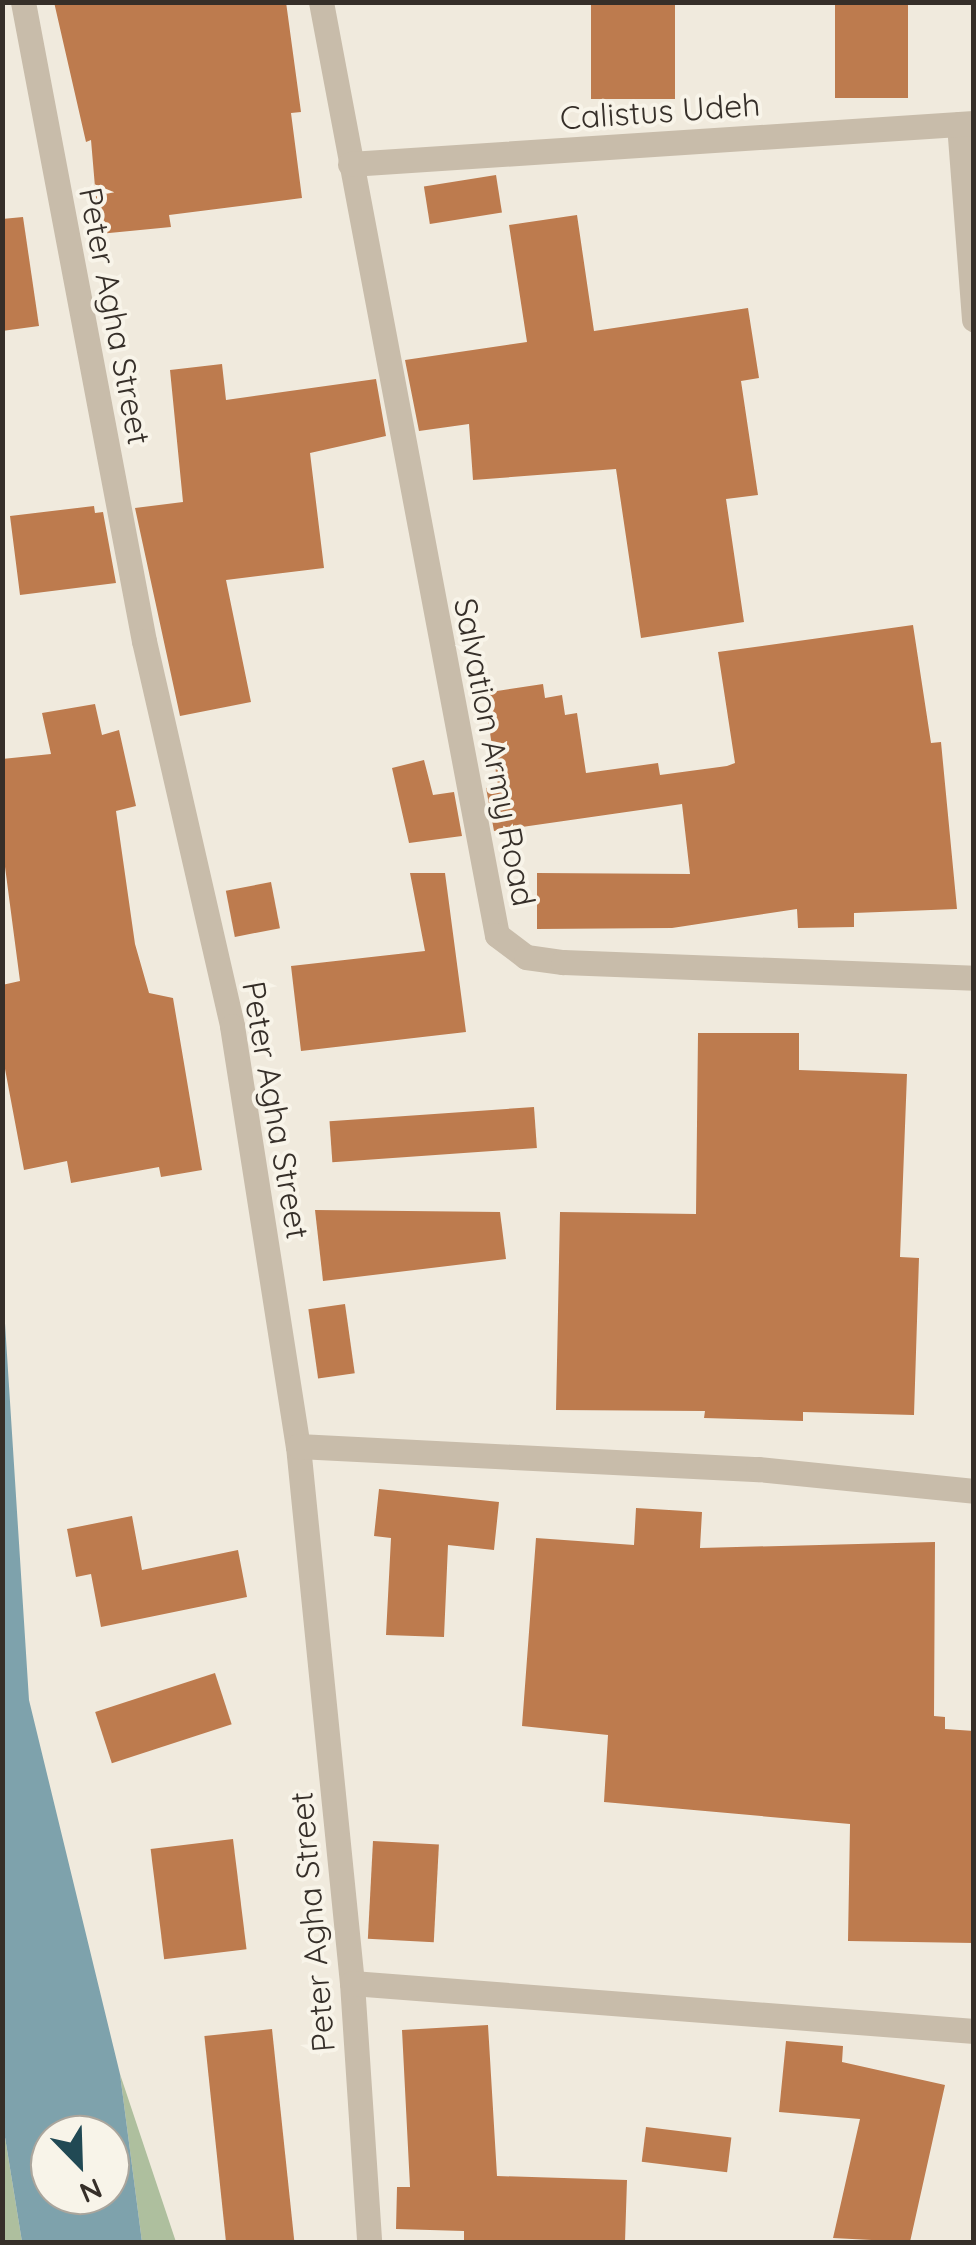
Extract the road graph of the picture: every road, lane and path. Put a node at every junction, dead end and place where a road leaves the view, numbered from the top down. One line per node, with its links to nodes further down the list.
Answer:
1 (23, 2): 7 (street, Peter Agha Street)
2 (321, 2): 4 (street, Salvation Army Road)
3 (966, 124): 4 (street, Calistus Udeh); 5 (street)
4 (350, 164): 6 (street, Salvation Army Road)
5 (974, 319)
6 (974, 978)
7 (298, 1446): 8 (street); 9 (street, Peter Agha Street)
8 (974, 1491)
9 (352, 1983): 10 (street); 11 (street, Peter Agha Street)
10 (974, 2031)
11 (369, 2242)

